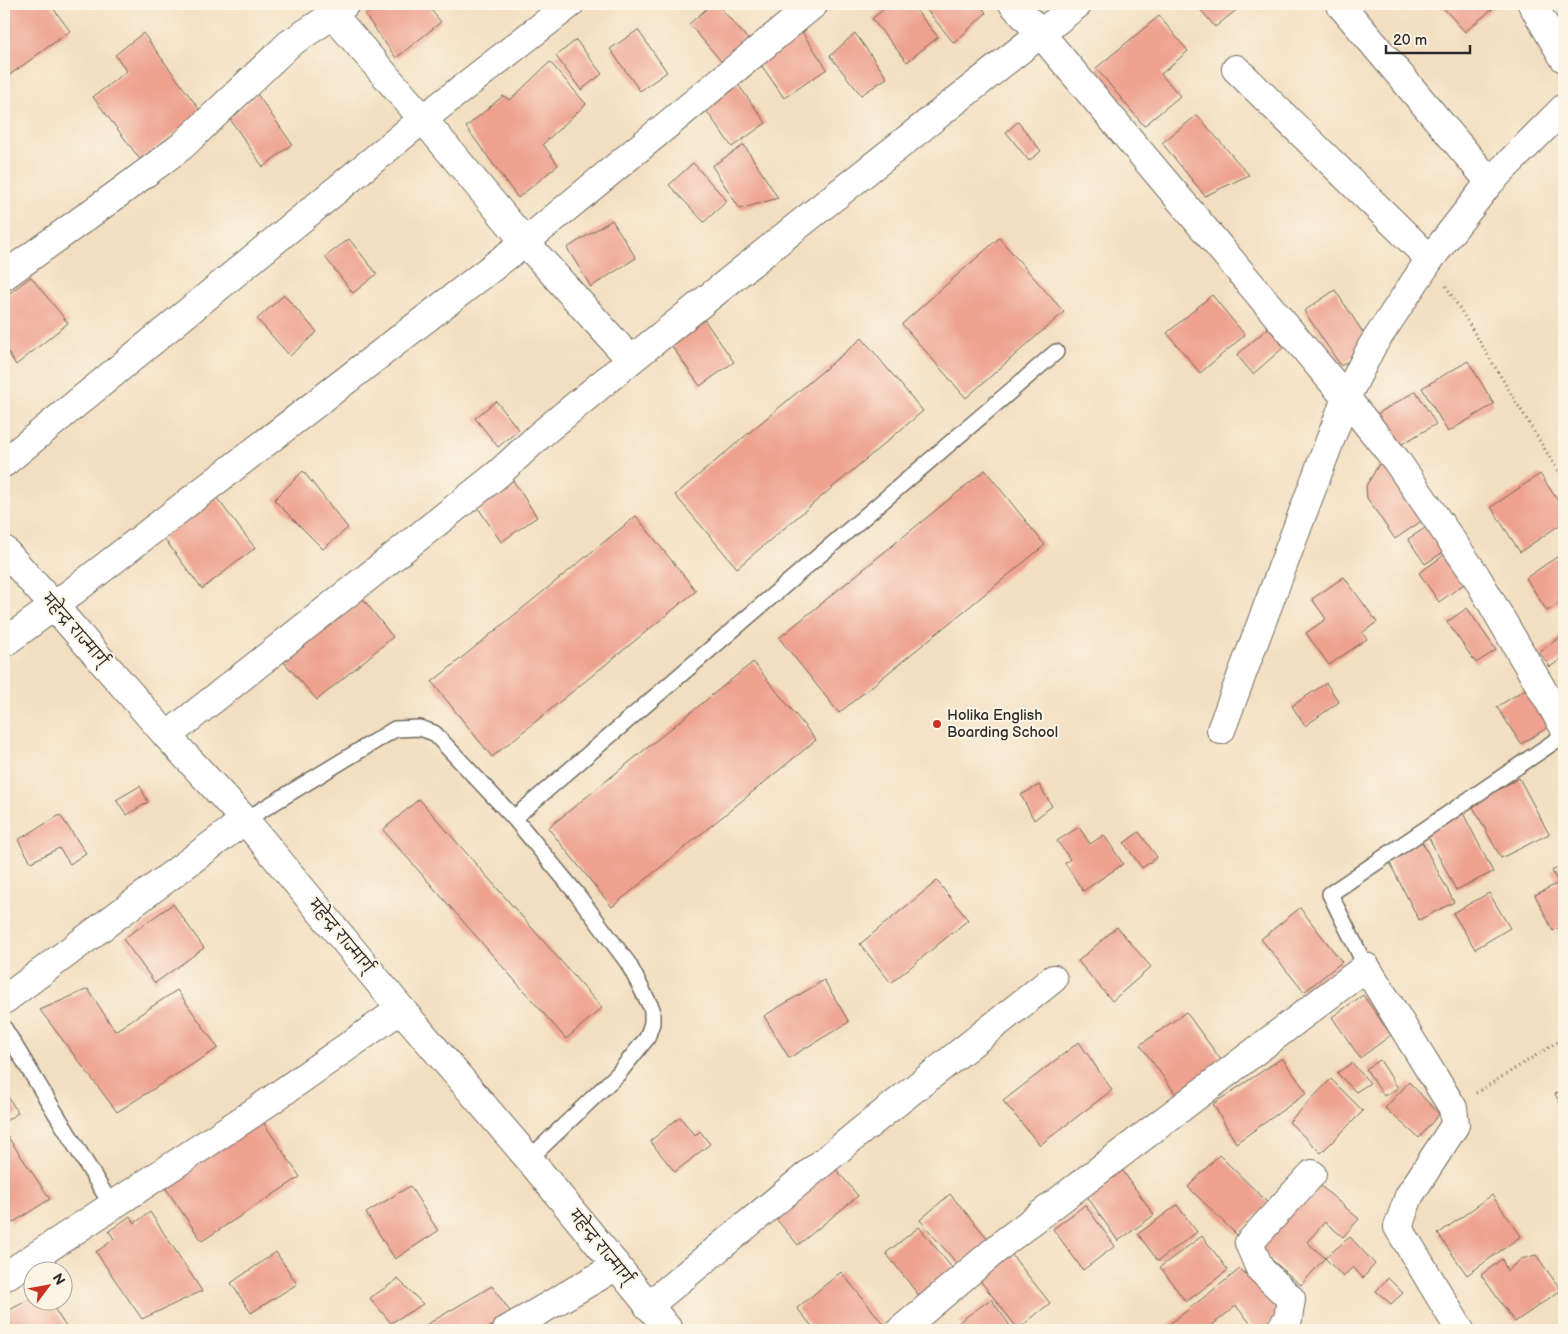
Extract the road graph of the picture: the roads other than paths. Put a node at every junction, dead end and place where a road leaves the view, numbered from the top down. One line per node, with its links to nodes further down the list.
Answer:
1 (570, 4): 12 (main road)
2 (814, 4): 14 (main road)
3 (1013, 4): 8 (main road)
4 (1078, 4): 8 (main road)
5 (1340, 4): 13 (main road)
6 (1532, 4): 9 (main road)
7 (339, 9): 12 (main road); 16 (main road)
8 (1041, 34): 18 (main road); 19 (main road)
9 (1564, 58)
10 (1236, 69): 15 (main road)
11 (1564, 108): 13 (main road)
12 (423, 120): 14 (main road); 20 (main road)
13 (1490, 182): 15 (main road)
14 (525, 242): 18 (main road); 22 (main road)
15 (1430, 259): 19 (main road)
16 (4, 276)
17 (1056, 352): 28 (lane)
18 (631, 360): 27 (main road)
19 (1346, 398): 24 (main road); 25 (main road)
20 (4, 463)
21 (4, 550): 22 (main road, महेन्द्र राज्मार्ग्)
22 (54, 606): 23 (main road); 27 (main road, महेन्द्र राज्मार्ग्)
23 (4, 643)
24 (1564, 727)
25 (1221, 730)
26 (1564, 735): 30 (lane)
27 (167, 736): 29 (main road, महेन्द्र राज्मार्ग्)
28 (514, 818): 29 (lane); 35 (lane)
29 (245, 820): 32 (main road); 33 (main road, महेन्द्र राज्मार्ग्)
30 (1366, 967): 43 (main road); 45 (main road)
31 (1052, 979): 40 (main road)
32 (4, 1000)
33 (401, 1009): 35 (main road, महेन्द्र राज्मार्ग्); 37 (main road)
34 (4, 1028): 37 (lane)
35 (529, 1159): 38 (main road, महेन्द्र राज्मार्ग्)
36 (1312, 1174): 44 (main road)
37 (112, 1206): 39 (main road)
38 (617, 1266): 40 (main road, महेन्द्र राज्मार्ग्); 41 (main road)
39 (4, 1277)
40 (648, 1306): 42 (main road, महेन्द्र राज्मार्ग्)
41 (507, 1330)
42 (669, 1330)
43 (901, 1330)
44 (1280, 1330)
45 (1460, 1330)

